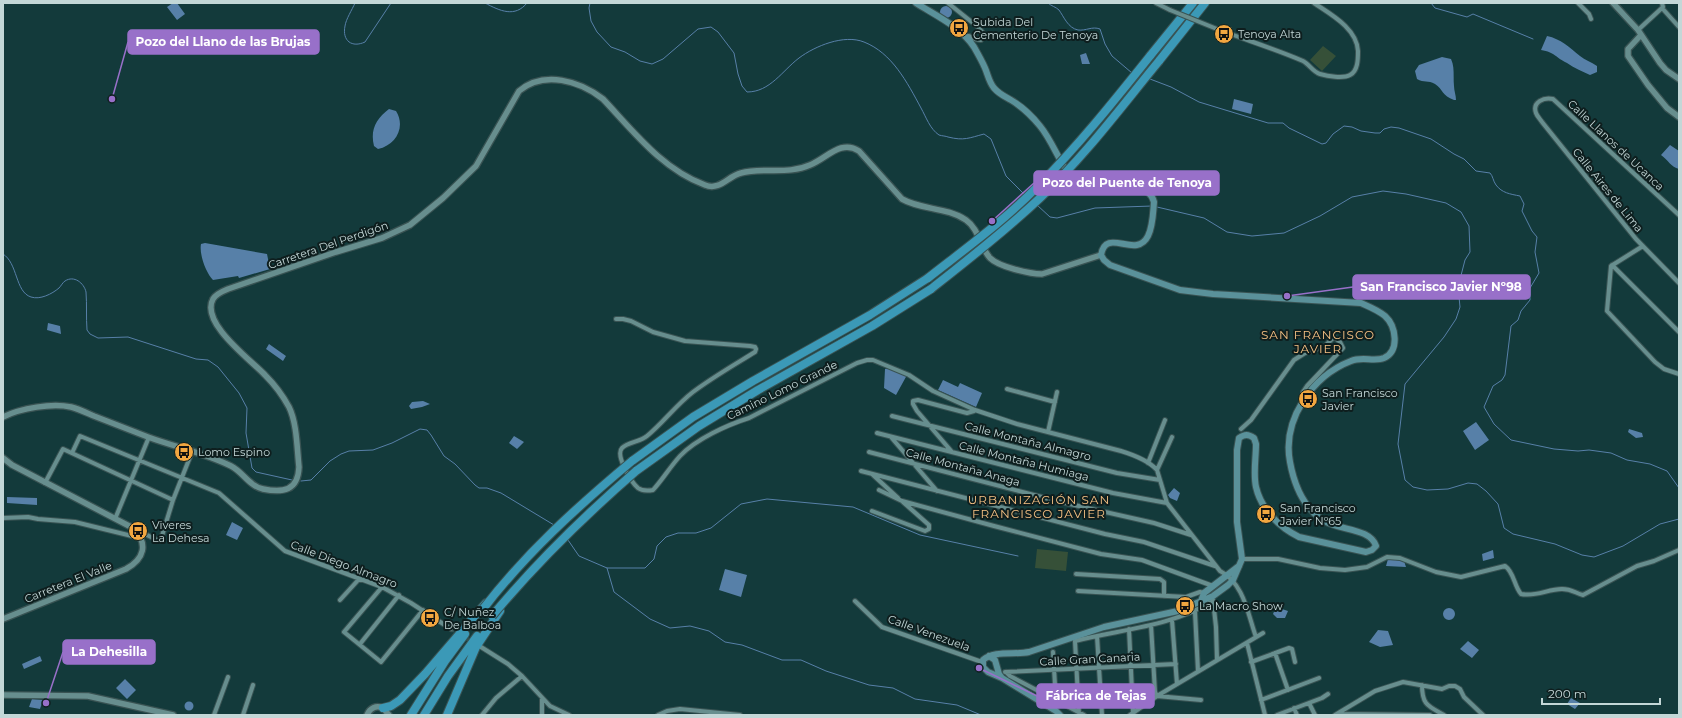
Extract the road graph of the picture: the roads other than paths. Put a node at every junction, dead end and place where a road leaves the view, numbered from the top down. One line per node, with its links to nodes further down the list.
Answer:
1 (916, 3): 14 (main road)
2 (948, 3): 14 (street)
3 (1156, 3): 6 (street, bridge)
4 (1193, 3): 83 (highway, bridge)
5 (1205, 3): 86 (highway, bridge)
6 (1314, 3)
7 (1578, 3): 11 (street)
8 (1613, 3): 13 (street)
9 (1662, 3): 10 (street)
10 (1662, 8): 12 (street); 13 (street)
11 (1591, 19)
12 (1679, 27)
13 (1639, 33): 15 (street); 17 (street)
14 (965, 37): 20 (main road)
15 (1679, 79)
16 (1539, 101): 18 (street, Calle Llanos de Ucanca); 19 (street, Calle Aires de Lima)
17 (1679, 117)
18 (1679, 215)
19 (1643, 246): 21 (street); 22 (street, Calle Aires de Lima)
20 (1101, 255): 28 (main road); 42 (street, Carretera Del Perdigón)
21 (1612, 265): 24 (street); 25 (street)
22 (1679, 283)
23 (616, 319): 30 (street, Camino Lomo Grande)
24 (1679, 332)
25 (1679, 374)
26 (1007, 390): 29 (street)
27 (1057, 392): 29 (street)
28 (1305, 397): 35 (street); 67 (main road)
29 (1055, 402): 36 (street)
30 (975, 410): 34 (street); 36 (street, Camino Lomo Grande)
31 (892, 416): 34 (street, Calle Montaña Almagro)
32 (3, 417): 38 (street, Carretera Del Perdigón)
33 (1165, 420): 48 (street)
34 (930, 426): 44 (street); 54 (street, Calle Montaña Almagro)
35 (1241, 429)
36 (1048, 432): 48 (street, Camino Lomo Grande)
37 (877, 433): 39 (street, Calle Montaña Humiaga)
38 (149, 437): 42 (street, Carretera Del Perdigón); 46 (street)
39 (891, 437): 44 (street, Calle Montaña Humiaga); 47 (street)
40 (1172, 437): 49 (street)
41 (72, 452): 46 (street, Calle Diego Almagro); 53 (street); 55 (street)
42 (192, 452): 52 (street)
43 (869, 452): 47 (street, Calle Montaña Anaga)
44 (952, 452): 60 (street, Calle Montaña Humiaga)
45 (3, 458): 55 (street)
46 (139, 460): 52 (street, Calle Diego Almagro); 53 (street)
47 (913, 463): 57 (street); 65 (street, Calle Montaña Anaga)
48 (1148, 463): 49 (street, Camino Lomo Grande)
49 (1158, 470): 54 (street)
50 (861, 471): 51 (street)
51 (872, 473): 57 (street); 59 (street)
52 (181, 478): 58 (street); 71 (street, Calle Diego Almagro)
53 (130, 480): 58 (street); 63 (street)
54 (1160, 480): 60 (street)
55 (45, 483): 63 (street)
56 (879, 490): 59 (street)
57 (938, 490): 68 (street)
58 (173, 500): 64 (street)
59 (902, 501): 61 (street); 74 (street)
60 (1167, 503): 65 (street)
61 (872, 511)
62 (3, 518): 64 (street)
63 (115, 520): 64 (street)
64 (140, 536): 87 (street, Carretera El Valle)
65 (1192, 536): 68 (street)
66 (1679, 550): 67 (street)
67 (1241, 562): 70 (main road); 72 (main road)
68 (1216, 566): 70 (street)
69 (1076, 574): 78 (street)
70 (1228, 575): 72 (street); 74 (main road)
71 (360, 578): 73 (street, Calle Diego Almagro); 80 (street)
72 (1233, 580): 79 (main road); 94 (street)
73 (382, 586): 77 (street, Calle Diego Almagro); 96 (street)
74 (1213, 586): 76 (main road)
75 (1078, 591): 78 (street)
76 (1204, 593): 78 (street); 82 (main road)
77 (399, 595): 84 (street, Calle Diego Almagro); 96 (street)
78 (1164, 596)
79 (1213, 599): 82 (main road); 85 (street); 102 (street)
80 (340, 600)
81 (855, 601): 103 (street, Calle Venezuela)
82 (1201, 601): 100 (main road)
83 (483, 608): 134 (highway); 145 (highway)
84 (423, 610): 90 (street, Calle Diego Almagro); 96 (street)
85 (1196, 612): 88 (street); 115 (street)
86 (494, 616): 146 (highway); 147 (highway)
87 (3, 619)
88 (1172, 620): 89 (street); 107 (street)
89 (1151, 625): 91 (street); 108 (street)
90 (451, 629)
91 (1129, 629): 93 (street); 109 (street)
92 (1263, 633): 94 (street)
93 (1097, 636): 110 (street); 112 (street)
94 (1256, 637): 95 (street)
95 (1247, 643): 102 (street); 104 (street)
96 (360, 644)
97 (481, 647): 114 (street)
98 (1054, 652): 111 (street)
99 (1275, 653): 104 (street); 105 (street); 125 (street)
100 (1008, 654): 101 (main road); 106 (main road)
101 (989, 656): 103 (main road); 106 (main road)
102 (1217, 659): 115 (street)
103 (982, 662): 113 (main road)
104 (1251, 662): 131 (street)
105 (1295, 662)
106 (996, 663): 113 (main road); 116 (main road)
107 (1176, 664): 108 (street, Calle Gran Canaria); 122 (street)
108 (1153, 665): 109 (street, Calle Gran Canaria); 128 (street)
109 (1131, 666): 110 (street, Calle Gran Canaria); 137 (street)
110 (1099, 667): 112 (street, Calle Gran Canaria); 156 (street)
111 (1054, 669): 112 (street, Calle Gran Canaria); 116 (street, Calle Gran Canaria); 132 (street)
112 (1077, 669): 138 (street)
113 (987, 670): 116 (main road)
114 (515, 671): 117 (street); 120 (street)
115 (1198, 671): 122 (street)
116 (1004, 675): 132 (street); 154 (main road)
117 (522, 676): 120 (street); 121 (street)
118 (228, 677): 141 (street)
119 (1319, 678): 125 (street)
120 (515, 682): 121 (street); 148 (street)
121 (527, 683): 129 (street)
122 (1177, 684): 128 (street)
123 (253, 685): 142 (street)
124 (1422, 685): 139 (street); 162 (street); 163 (street)
125 (1288, 690): 131 (street)
126 (3, 694): 140 (street)
127 (1328, 694): 133 (street)
128 (1157, 696): 130 (street); 137 (street)
129 (542, 699): 149 (street); 150 (street)
130 (1201, 700)
131 (1261, 700): 157 (street)
132 (1056, 701): 138 (street)
133 (1309, 703): 135 (street); 160 (street)
134 (383, 708): 143 (street); 144 (street)
135 (1294, 708): 158 (street); 159 (street)
136 (717, 713): 151 (street); 152 (street); 153 (street)
137 (1132, 713)
138 (1079, 714): 155 (street)
139 (1336, 714): 161 (street)
140 (173, 715)
141 (214, 715)
142 (243, 715)
143 (367, 715)
144 (389, 715)
145 (411, 715)
146 (424, 715)
147 (447, 715)
148 (482, 715)
149 (542, 715)
150 (569, 715)
151 (658, 715)
152 (712, 715)
153 (740, 715)
154 (1060, 715)
155 (1084, 715)
156 (1102, 715)
157 (1265, 715)
158 (1276, 715)
159 (1297, 715)
160 (1315, 715)
161 (1430, 715)
162 (1444, 715)
163 (1483, 715)

